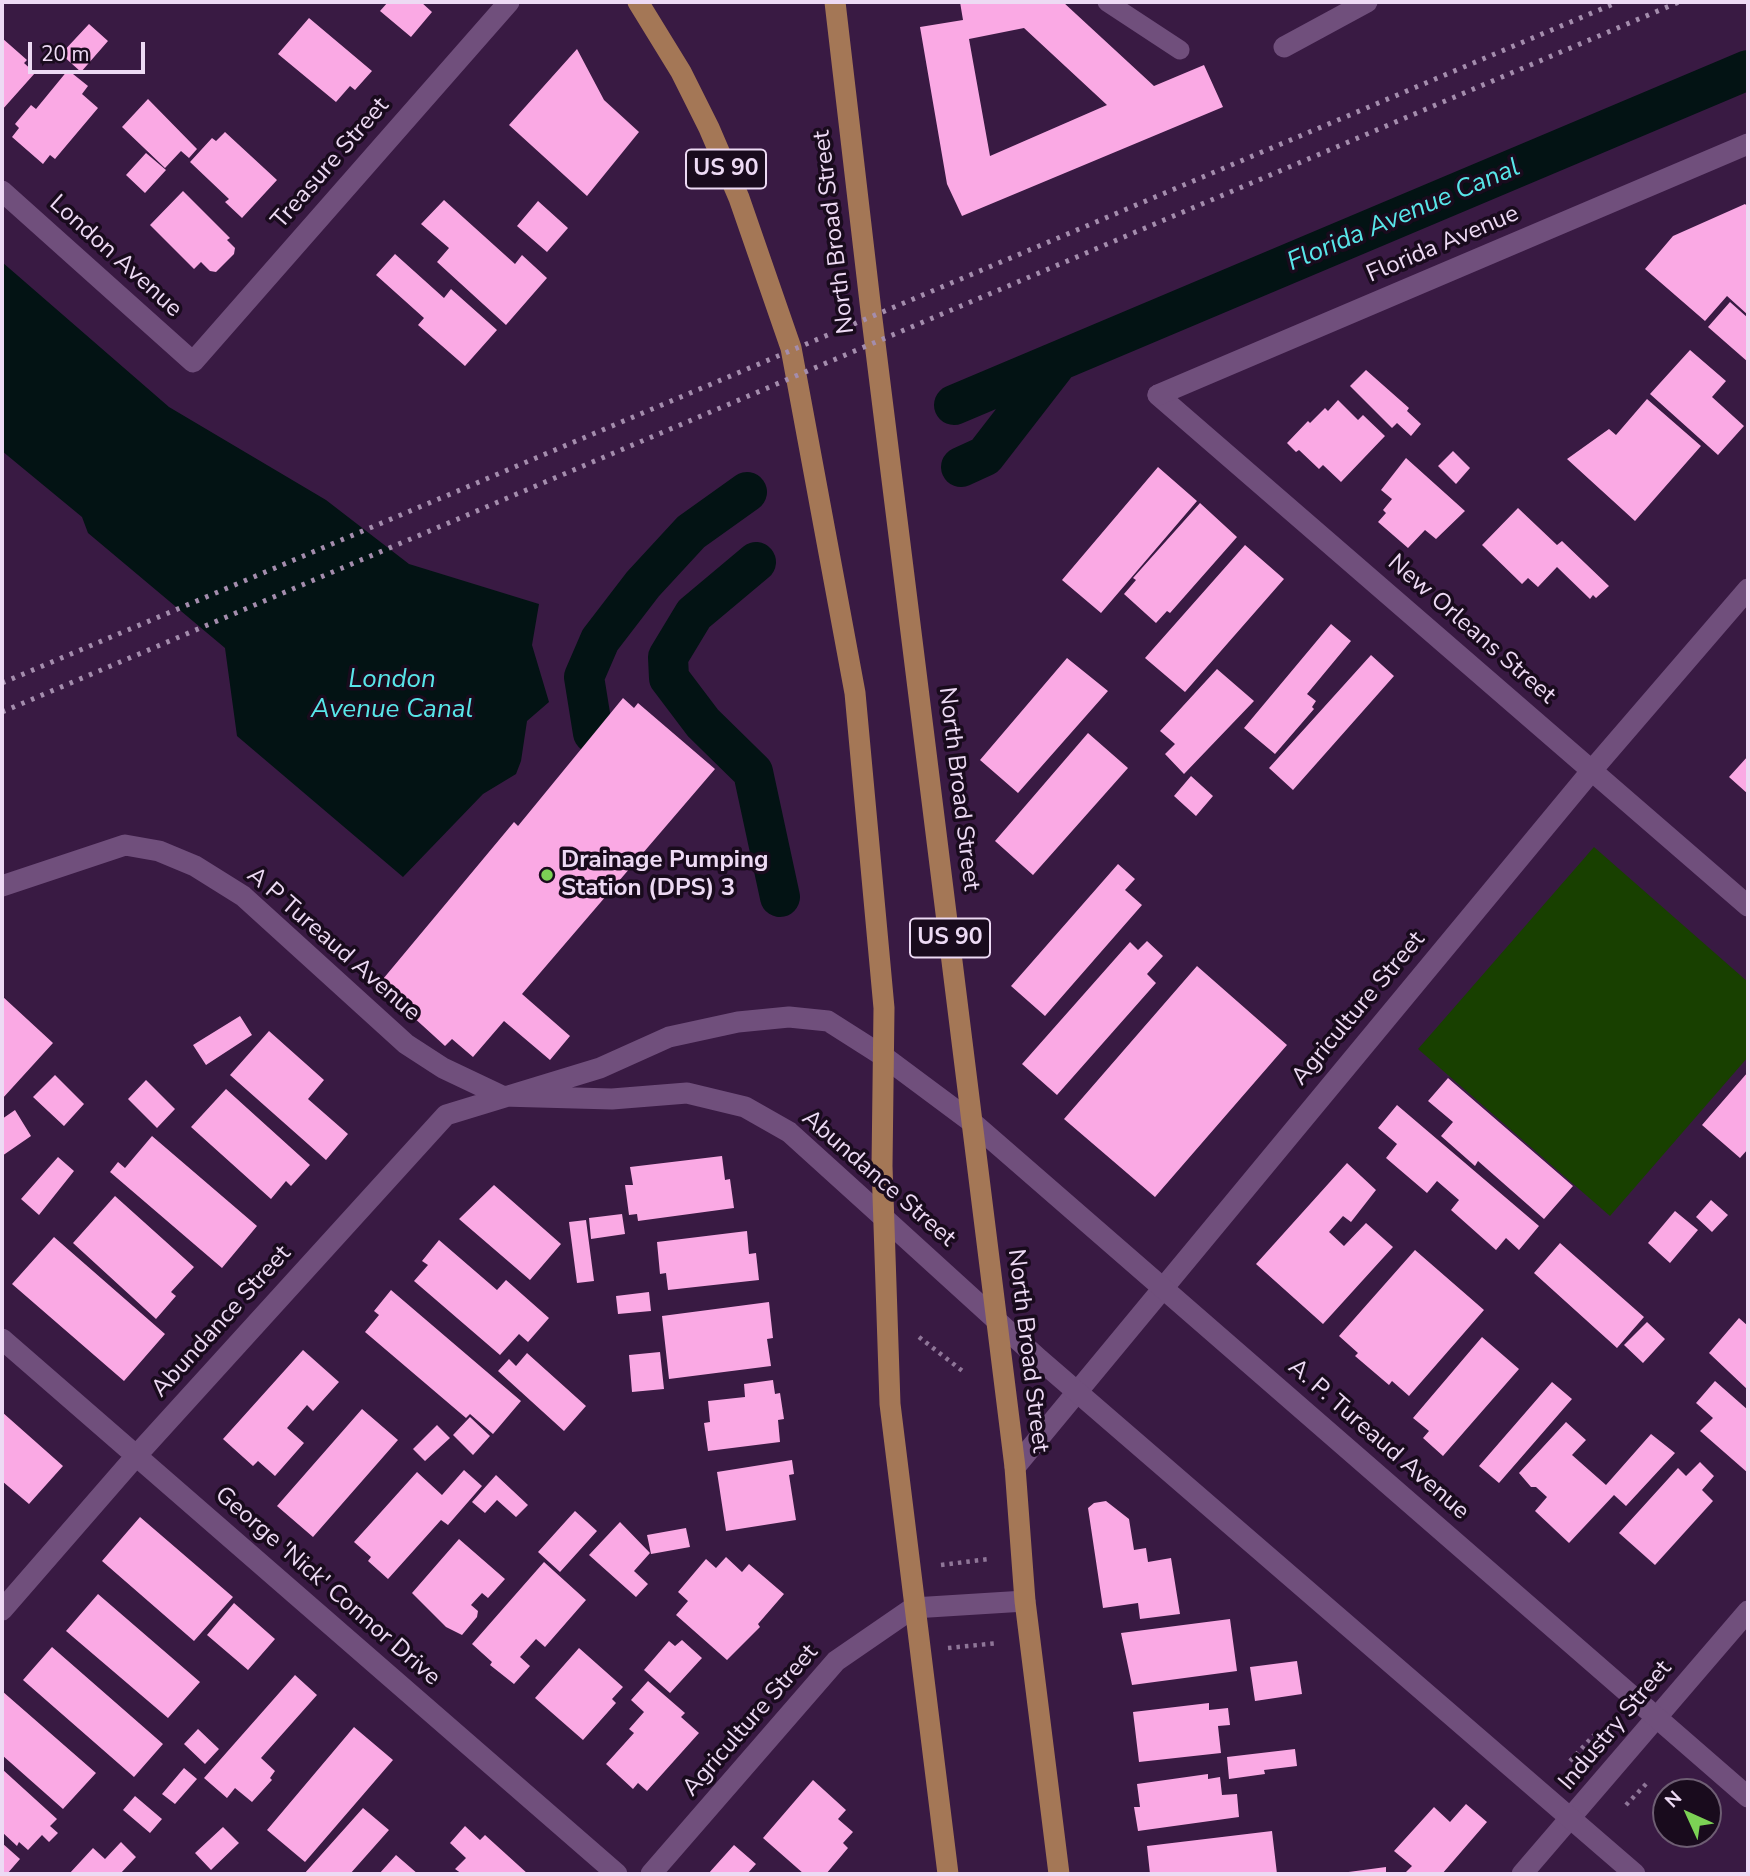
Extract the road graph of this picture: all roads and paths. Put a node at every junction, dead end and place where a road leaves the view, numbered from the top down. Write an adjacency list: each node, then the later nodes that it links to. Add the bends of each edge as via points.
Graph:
1 (509, 2): 10 (street, Treasure Street)
2 (638, 2): 16 (main road, US 90, via 709,128 791,348 855,693 880,947)
3 (835, 2): 18 (main road, North Broad Street / US 90)
4 (1107, 2): 7 (lane)
5 (1367, 2): 6 (street)
6 (1284, 47)
7 (1180, 50)
8 (1748, 144): 11 (street, Florida Avenue)
9 (2, 191): 10 (street, London Avenue)
10 (193, 362)
11 (1158, 395): 13 (street, New Orleans Street)
12 (1748, 589): 13 (street, Agriculture Street)
13 (1592, 769): 15 (street, New Orleans Street); 20 (street, Agriculture Street)
14 (2, 886): 17 (street, A P Tureaud Avenue, via 125,845 159,851 195,866 243,897 406,1044)
15 (1748, 906)
16 (883, 1056): 17 (street, Abundance Street, via 828,1021 789,1017 738,1022 669,1037 600,1068); 18 (street, Abundance Street); 19 (main road, US 90)
17 (502, 1096): 19 (street, Abundance Street, via 612,1099 687,1093 745,1107 789,1132); 26 (street, Abundance Street, via 446,1115)
18 (973, 1124): 20 (street, A. P. Tureaud Avenue); 21 (main road, North Broad Street / US 90)
19 (884, 1218): 21 (street, Abundance Street); 31 (main road, US 90, via 890,1404)
20 (1162, 1288): 25 (street, Agriculture Street); 36 (street, A. P. Tureaud Avenue)
21 (997, 1320): 25 (street); 27 (main road, North Broad Street / US 90)
22 (912, 1332): 24 (path)
23 (2, 1339): 26 (street, George 'Nick' Connor Drive)
24 (965, 1373)
25 (1077, 1390): 27 (street, Agriculture Street); 42 (street)
26 (136, 1456): 32 (street, Abundance Street); 43 (street, George 'Nick' Connor Drive)
27 (1015, 1467): 30 (main road, North Broad Street / US 90)
28 (989, 1559): 29 (path)
29 (930, 1566)
30 (1025, 1601): 31 (street); 46 (main road, North Broad Street / US 90)
31 (913, 1608): 44 (street, Agriculture Street, via 836,1661); 45 (main road, US 90)
32 (2, 1610)
33 (1748, 1611): 36 (street, Industry Street)
34 (998, 1643): 35 (path)
35 (937, 1649)
36 (1658, 1718): 40 (street, A. P. Tureaud Avenue); 42 (street, Industry Street)
37 (1594, 1735): 38 (path)
38 (1570, 1761)
39 (1647, 1783): 41 (path)
40 (1748, 1797)
41 (1619, 1812)
42 (1572, 1818): 47 (street, Industry Street); 48 (street)
43 (617, 1874)
44 (651, 1874)
45 (948, 1874)
46 (1059, 1874)
47 (1522, 1874)
48 (1635, 1874)

